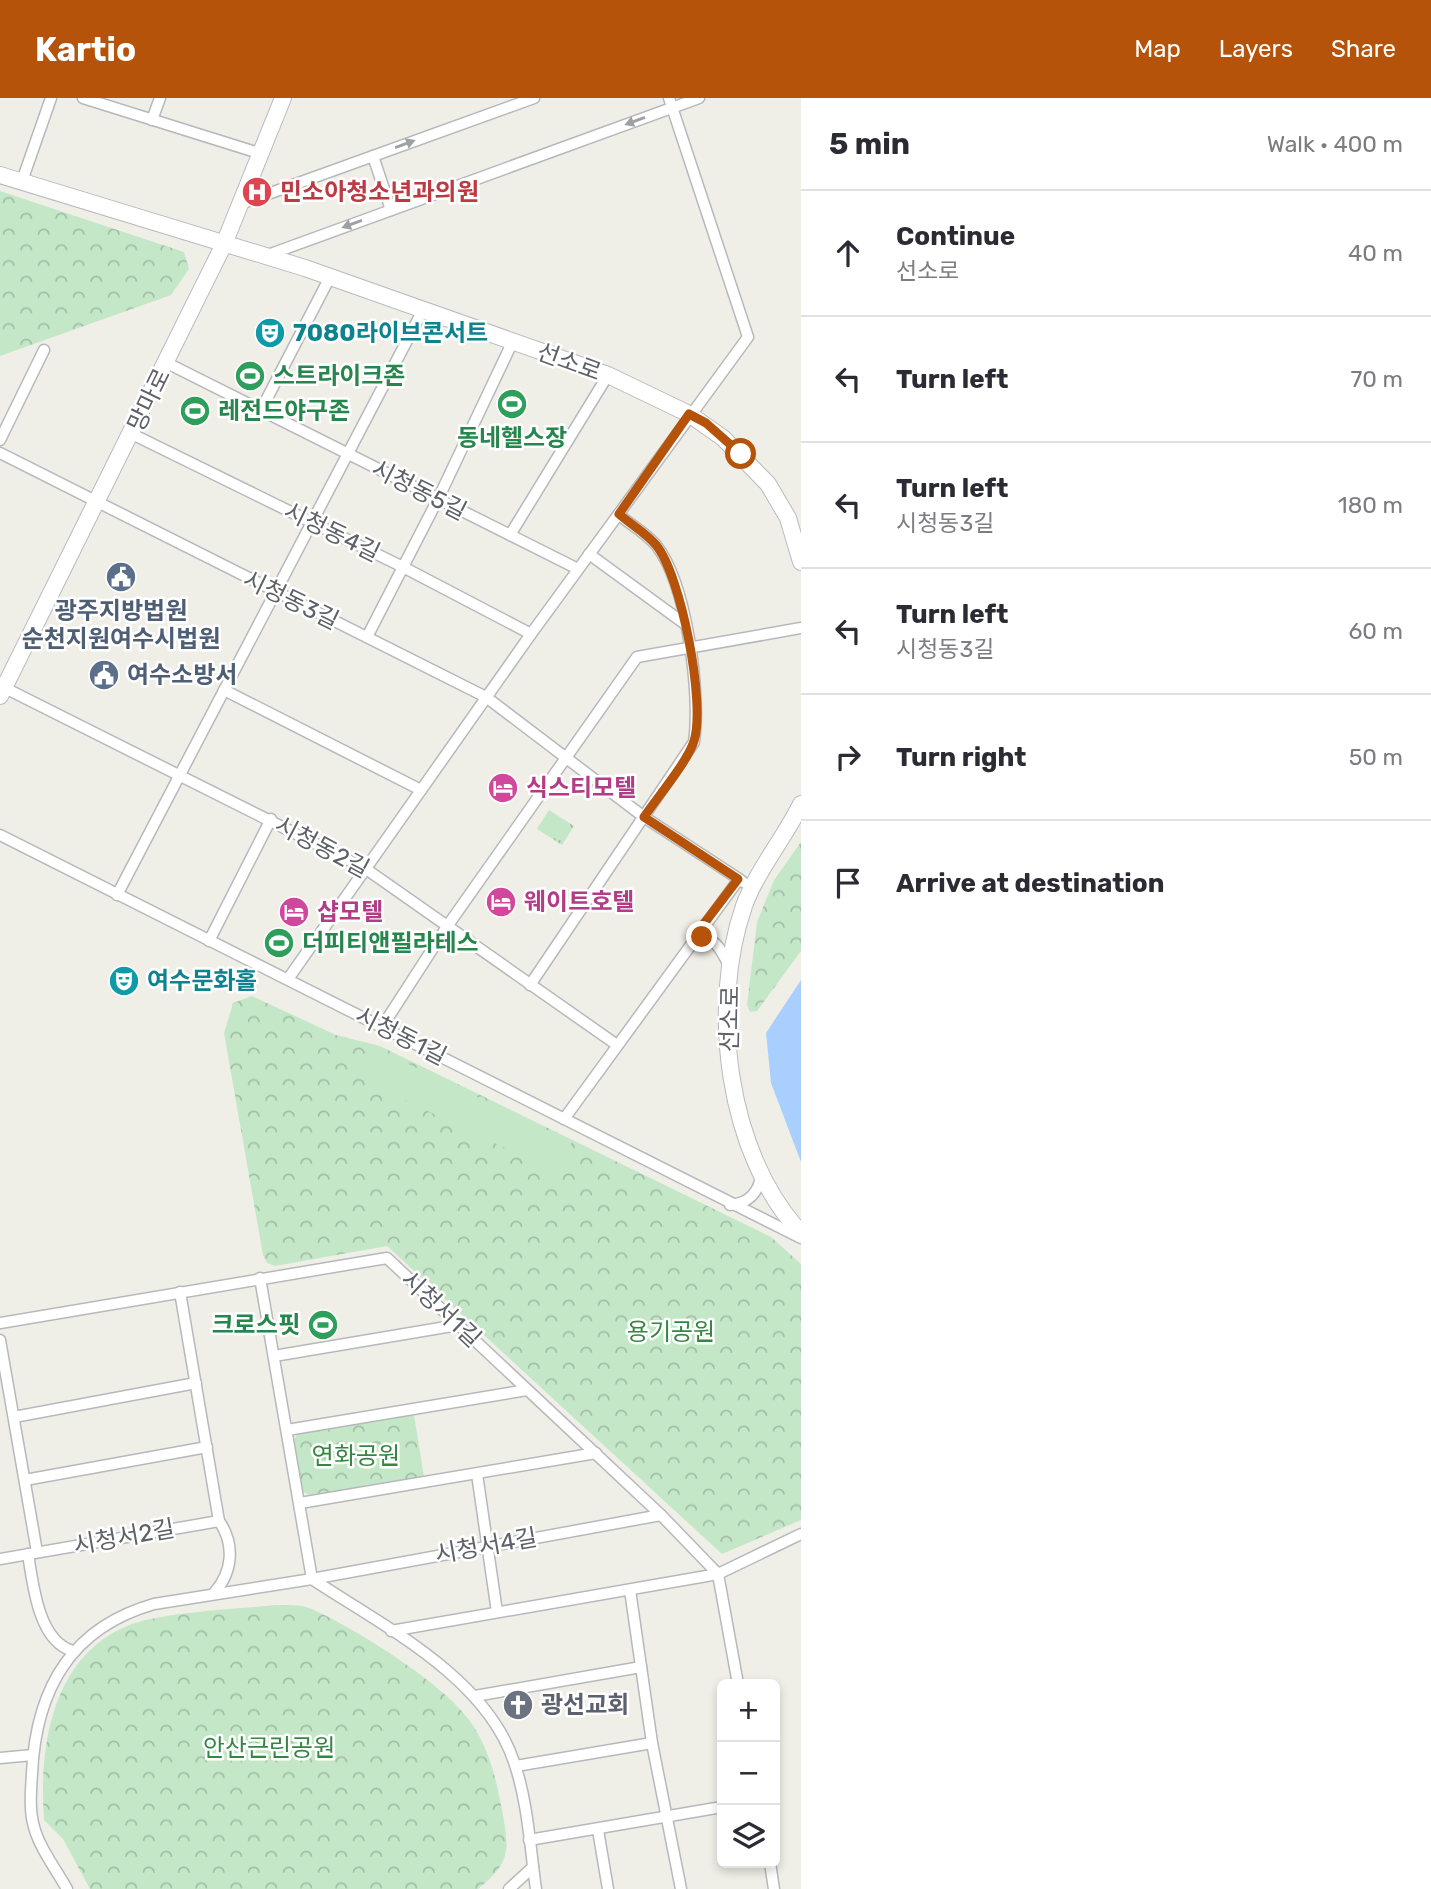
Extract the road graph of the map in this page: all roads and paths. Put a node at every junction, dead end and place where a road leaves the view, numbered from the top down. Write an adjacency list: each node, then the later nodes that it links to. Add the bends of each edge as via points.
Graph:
1 (51, 98): 12 (street)
2 (83, 98): 8 (street)
3 (160, 98): 8 (street)
4 (283, 98): 10 (street, 망마로)
5 (534, 98): 9 (street, one-way to 5)
6 (699, 98): 7 (street)
7 (671, 103): 14 (street, one-way to 14); 24 (street, via 748,337)
8 (152, 120): 10 (street)
9 (373, 156): 13 (street); 14 (street)
10 (261, 157): 13 (street, 망마로)
11 (0, 175): 12 (street, 선소로)
12 (22, 181): 15 (street, 선소로)
13 (243, 203): 15 (street, 망마로)
14 (391, 210): 16 (street, one-way to 16)
15 (224, 244): 16 (street, 선소로); 21 (street, 망마로)
16 (265, 256): 17 (street, 선소로)
17 (330, 277): 18 (street, 선소로); 23 (street)
18 (423, 310): 19 (street, 선소로); 28 (street)
19 (513, 341): 22 (street, 선소로); 29 (street)
20 (44, 350): 26 (street)
21 (167, 363): 23 (street, 시청동5길); 25 (street, 망마로)
22 (608, 375): 24 (street, 선소로); 33 (street)
23 (261, 410): 28 (street, 시청동5길)
24 (689, 414): 31 (street); 35 (street, 선소로, via 723,438 768,484 788,519)
25 (132, 434): 30 (street, 망마로); 32 (street, 시청동4길)
26 (0, 440)
27 (0, 453): 30 (street, 시청동3길)
28 (349, 454): 29 (street, 시청동5길); 32 (street)
29 (438, 499): 33 (street, 시청동5길); 36 (street)
30 (96, 504): 38 (street, 시청동3길); 45 (street, 망마로)
31 (619, 514): 34 (street); 39 (street, via 656,544 669,566)
32 (314, 522): 36 (street, 시청동4길); 38 (street)
33 (510, 535): 37 (street, 시청동5길)
34 (589, 554): 37 (street); 39 (street)
35 (801, 562)
36 (404, 567): 41 (street, 시청동4길); 42 (street)
37 (578, 569): 41 (street)
38 (275, 592): 42 (street, 시청동3길); 44 (street)
39 (685, 624): 43 (street)
40 (801, 628): 43 (street)
41 (531, 634): 46 (street)
42 (367, 637): 46 (street, 시청동3길)
43 (689, 648): 47 (street, via 637,657); 51 (street, via 697,700 694,742)
44 (225, 690): 48 (street); 49 (street)
45 (2, 692): 48 (street, 시청동2길)
46 (486, 697): 47 (street, 시청동3길); 49 (street)
47 (564, 757): 51 (street, 시청동3길); 57 (street)
48 (180, 774): 52 (street, 시청동2길); 56 (street)
49 (421, 790): 54 (street)
50 (801, 804): 55 (street, 선소로)
51 (644, 817): 55 (street, 시청동3길); 62 (street)
52 (271, 819): 54 (street, 시청동2길); 59 (street)
53 (0, 835): 56 (street, 시청동1길)
54 (366, 869): 57 (street, 시청동2길); 61 (street)
55 (745, 883): 58 (street); 60 (street, 선소로)
56 (117, 895): 59 (street, 시청동1길)
57 (446, 928): 62 (street, 시청동2길); 63 (street)
58 (693, 938): 60 (street, via 713,941); 64 (street)
59 (209, 942): 61 (street, 시청동1길)
60 (731, 970): 66 (street, 선소로, via 727,1013 730,1076)
61 (288, 979): 63 (street, 시청동1길)
62 (530, 985): 64 (street, 시청동2길)
63 (382, 1027): 65 (street, 시청동1길)
64 (617, 1045): 65 (street)
65 (564, 1119): 67 (street, 시청동1길)
66 (762, 1173): 67 (street, via 755,1193); 68 (street, 선소로, via 780,1210)
67 (730, 1205): 68 (street, 시청동1길)
68 (801, 1236)
69 (260, 1278): 70 (street, 시청서1길); 72 (street, 시청서1길, via 387,1258); 74 (street)
70 (180, 1292): 71 (street, 시청서1길); 75 (street)
71 (0, 1323)
72 (458, 1325): 74 (street); 76 (street, 시청서1길)
73 (0, 1340): 77 (street)
74 (274, 1356): 78 (street)
75 (196, 1383): 77 (street); 79 (street)
76 (527, 1390): 78 (street); 80 (street, 시청서1길)
77 (14, 1417): 82 (street)
78 (287, 1430): 83 (street)
79 (207, 1447): 82 (street); 85 (street)
80 (596, 1453): 81 (street); 84 (street, 시청서1길)
81 (477, 1474): 83 (street); 87 (street)
82 (25, 1480): 88 (street)
83 (300, 1503): 91 (street)
84 (661, 1515): 87 (street, 시청서4길); 90 (street, 시청서1길)
85 (219, 1521): 88 (street, 시청서2길); 93 (street, via 226,1536 229,1567)
86 (801, 1534): 90 (street)
87 (487, 1546): 91 (street, 시청서4길); 94 (street)
88 (33, 1553): 89 (street, 시청서2길); 96 (street, via 35,1591 49,1630 61,1647)
89 (0, 1559)
90 (718, 1574): 92 (street); 98 (street)
91 (312, 1579): 93 (street, 시청서4길); 95 (street)
92 (629, 1590): 94 (street); 97 (street)
93 (214, 1593): 96 (street, via 131,1610)
94 (497, 1612): 95 (street)
95 (391, 1632): 99 (street)
96 (73, 1651): 101 (street, via 45,1696)
97 (641, 1667): 99 (street); 100 (street)
98 (737, 1679)
99 (475, 1696): 103 (street)
100 (652, 1743): 103 (street); 105 (street)
101 (33, 1755): 102 (street); 110 (street, via 34,1827)
102 (0, 1758)
103 (516, 1766): 107 (street)
104 (717, 1808): 105 (street)
105 (667, 1817): 106 (street); 114 (street)
106 (598, 1830): 107 (street); 113 (street)
107 (529, 1840): 108 (street)
108 (533, 1867): 111 (street); 112 (street)
109 (771, 1868): 115 (street)
110 (67, 1889)
111 (509, 1889)
112 (536, 1889)
113 (608, 1889)
114 (681, 1889)
115 (774, 1889)

